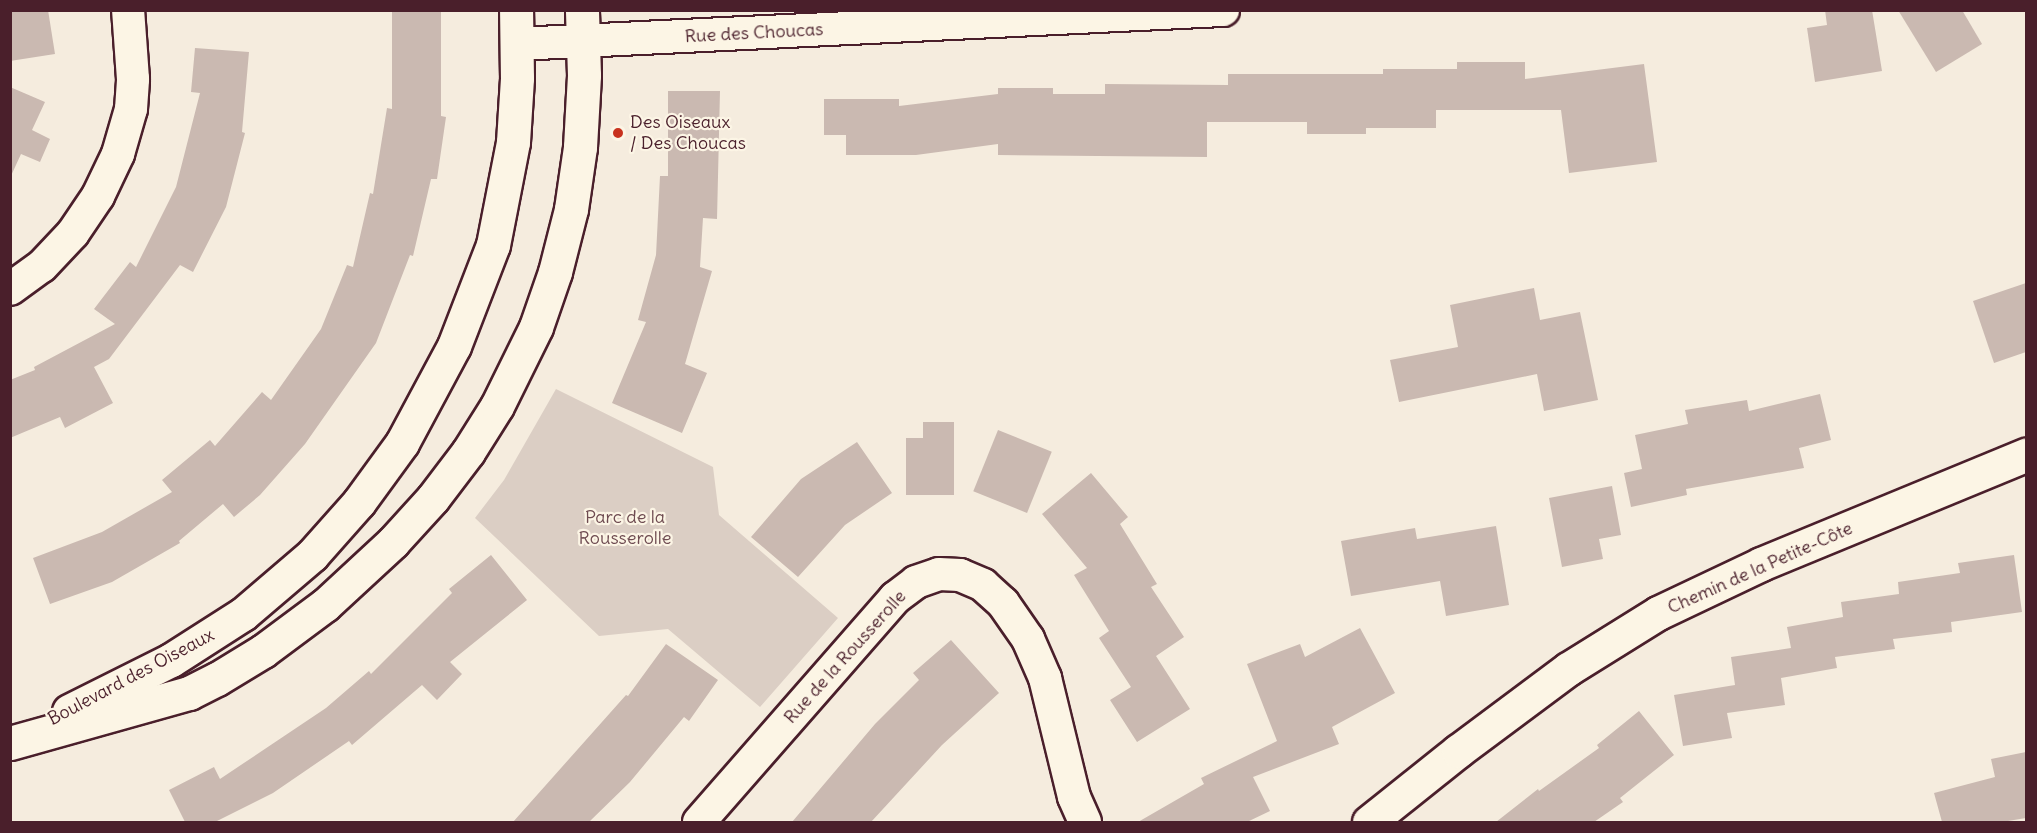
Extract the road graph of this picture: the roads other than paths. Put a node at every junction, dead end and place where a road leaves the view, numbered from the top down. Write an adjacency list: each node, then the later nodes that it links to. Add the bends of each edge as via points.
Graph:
1 (128, 10): 7 (street, via 131,109 118,154 98,196 73,233 42,266)
2 (516, 10): 6 (street, Boulevard des Oiseaux)
3 (1223, 10): 4 (street, Rue des Choucas)
4 (990, 16): 5 (street, Rue des Choucas)
5 (582, 26): 6 (street, Rue des Choucas); 9 (street, Boulevard des Oiseaux, via 582,115 576,180 546,300 497,405 433,498 393,542 325,605 217,679 189,693)
6 (517, 44): 9 (street, Boulevard des Oiseaux, via 513,142 493,245 470,312 449,357 421,412 382,474 312,555 243,614 171,660)
7 (10, 289)
8 (2026, 455): 12 (street, Chemin de la Petite-Côte, via 1761,564 1658,613 1559,675)
9 (10, 741)
10 (699, 822): 11 (street, Rue de la Rousserolle, via 895,598 929,576 950,574 983,585 1003,603 1028,639 1045,678 1074,797)
11 (1085, 822)
12 (1369, 822)

